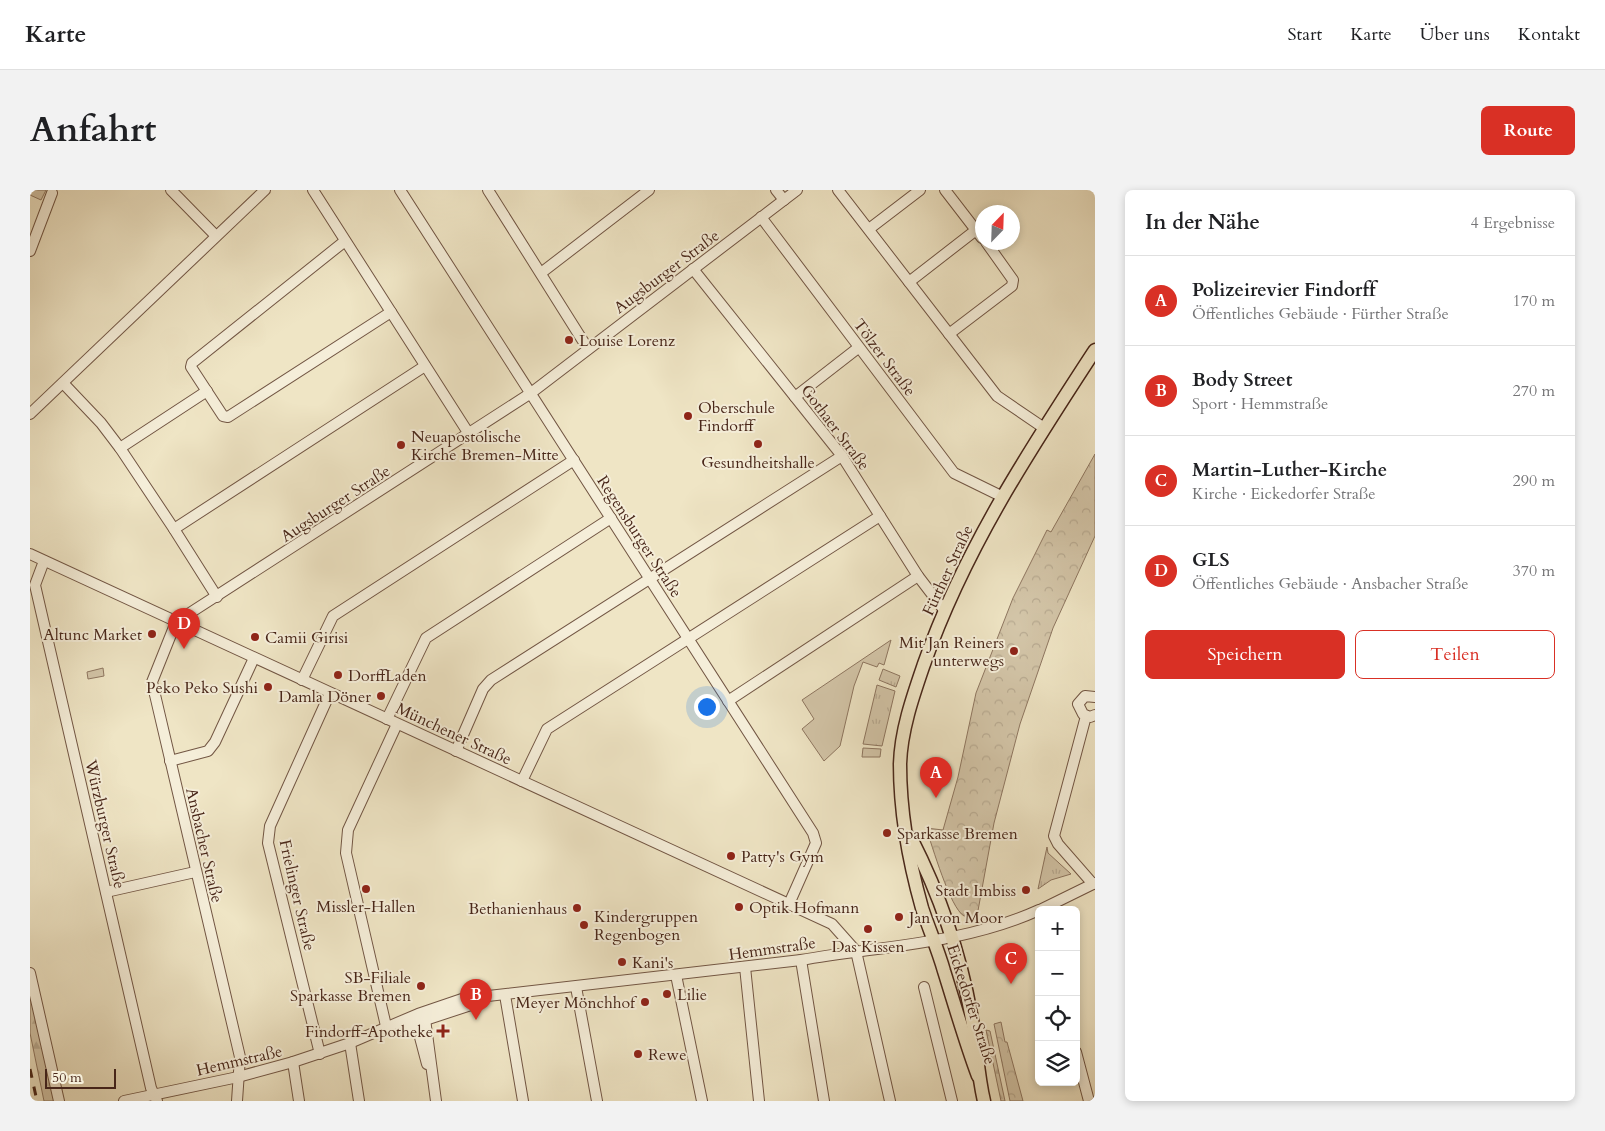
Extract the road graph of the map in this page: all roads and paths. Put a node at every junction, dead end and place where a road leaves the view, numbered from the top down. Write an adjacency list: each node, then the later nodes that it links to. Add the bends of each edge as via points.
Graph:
1 (171, 190): 17 (street)
2 (265, 190): 17 (street)
3 (312, 190): 19 (street)
4 (400, 190): 33 (street, Regensburger Straße)
5 (488, 190): 23 (street)
6 (648, 190): 23 (street)
7 (776, 190): 13 (street)
8 (797, 190): 13 (street, Augsburger Straße)
9 (838, 190): 15 (street)
10 (920, 190): 15 (street)
11 (945, 190): 16 (street)
12 (52, 193): 21 (street)
13 (784, 200): 14 (street, Augsburger Straße)
14 (761, 217): 22 (street, Augsburger Straße); 27 (street, Tölzer Straße)
15 (869, 229): 24 (street)
16 (975, 229)
17 (216, 236): 31 (street)
18 (975, 237): 24 (street)
19 (345, 241): 25 (street); 32 (street, via 192,363)
20 (992, 250): 26 (street, via 1013,280 1012,286)
21 (30, 251)
22 (693, 269): 28 (street, Augsburger Straße); 34 (street, Gothaer Straße)
23 (541, 273): 28 (street)
24 (909, 282): 26 (street)
25 (391, 312): 30 (street); 32 (street, via 228,417 223,416)
26 (949, 334): 36 (street, via 997,396)
27 (858, 348): 34 (street); 41 (street, Tölzer Straße, via 954,473)
28 (588, 349): 33 (street, Augsburger Straße)
29 (1095, 350): 36 (main road, Fürther Straße)
30 (426, 366): 37 (street); 44 (street)
31 (63, 383): 35 (street); 38 (street)
32 (207, 391): 38 (street)
33 (530, 393): 37 (street, Augsburger Straße); 40 (street, Regensburger Straße)
34 (795, 397): 39 (street, Gothaer Straße)
35 (30, 414)
36 (1044, 428): 41 (main road, Fürther Straße)
37 (469, 434): 49 (street, Augsburger Straße)
38 (120, 448): 44 (street)
39 (842, 456): 42 (street, Gothaer Straße); 48 (street)
40 (574, 460): 43 (street, Regensburger Straße); 54 (street, via 333,616)
41 (1001, 496): 50 (main road, Fürther Straße)
42 (880, 516): 47 (street, Gothaer Straße); 52 (street)
43 (611, 518): 48 (street, Regensburger Straße); 59 (street, via 426,638)
44 (174, 528): 49 (street)
45 (30, 554): 46 (street, Münchener Straße)
46 (44, 561): 51 (street, Münchener Straße); 67 (street, Würzburger Straße, via 35,585)
47 (918, 576): 50 (street, Gothaer Straße); 57 (street)
48 (649, 578): 52 (street, Regensburger Straße); 61 (street, via 491,680 482,689)
49 (216, 597): 51 (street, Augsburger Straße)
50 (944, 610): 64 (main road, Fürther Straße, via 919,678 902,740 900,782)
51 (176, 622): 53 (street, Münchener Straße); 62 (street, Ansbacher Straße, via 152,682)
52 (688, 638): 57 (street, Regensburger Straße); 63 (street, via 547,729)
53 (254, 658): 54 (street, Münchener Straße); 62 (street, via 208,751)
54 (302, 680): 55 (street, Münchener Straße)
55 (330, 693): 59 (street, Münchener Straße); 84 (street, Frielinger Straße, via 270,826 268,843)
56 (1095, 697): 58 (street, via 1085,696 1080,701 1079,708)
57 (728, 701): 68 (street, Regensburger Straße, via 816,843)
58 (1090, 715): 66 (street, via 1054,836)
59 (387, 719): 60 (street, Münchener Straße)
60 (397, 724): 61 (street, Münchener Straße); 82 (street, via 348,830 346,853)
61 (456, 751): 63 (street, Münchener Straße)
62 (170, 761): 65 (street, Ansbacher Straße)
63 (522, 781): 68 (street, Münchener Straße)
64 (906, 829): 71 (main road, Fürther Straße, via 920,856); 72 (main road, Fürther Straße, via 922,907)
65 (195, 872): 67 (street); 88 (street, Ansbacher Straße, via 240,1057)
66 (1094, 883): 69 (street, Hemmstraße)
67 (106, 892): 89 (street, Würzburger Straße)
68 (789, 904): 73 (street, Münchener Straße, via 832,924)
69 (1049, 906)
70 (1035, 912): 71 (street, Hemmstraße)
71 (951, 939): 72 (street, Hemmstraße); 87 (main road, Eickedorfer Straße, via 962,968 972,1017)
72 (935, 941): 73 (street, Hemmstraße); 87 (main road, Eickedorfer Straße)
73 (856, 951): 74 (street, Hemmstraße); 102 (street)
74 (801, 960): 75 (street, Hemmstraße); 101 (street)
75 (745, 967): 77 (street, Hemmstraße); 100 (street)
76 (30, 973): 91 (street)
77 (676, 975): 78 (street, Hemmstraße); 99 (street)
78 (576, 987): 80 (street, Hemmstraße); 98 (street)
79 (924, 987): 103 (street)
80 (505, 995): 81 (street, Hemmstraße); 97 (street)
81 (420, 1019): 82 (street, Hemmstraße); 83 (street, Hemmstraße); 96 (street)
82 (386, 1026): 83 (street, Hemmstraße)
83 (354, 1041): 84 (street, Hemmstraße); 95 (street)
84 (320, 1054): 85 (street, Hemmstraße)
85 (293, 1062): 88 (street, Hemmstraße); 94 (street)
86 (1080, 1067): 104 (street)
87 (978, 1076): 90 (main road, Eickedorfer Straße)
88 (238, 1077): 89 (street, Hemmstraße); 93 (street, Ansbacher Straße)
89 (156, 1098): 92 (street, Hemmstraße)
90 (981, 1100)
91 (59, 1101)
92 (124, 1101)
93 (237, 1101)
94 (299, 1101)
95 (359, 1101)
96 (436, 1101)
97 (523, 1101)
98 (596, 1101)
99 (702, 1101)
100 (759, 1101)
101 (824, 1101)
102 (890, 1101)
103 (952, 1101)
104 (1089, 1101)

